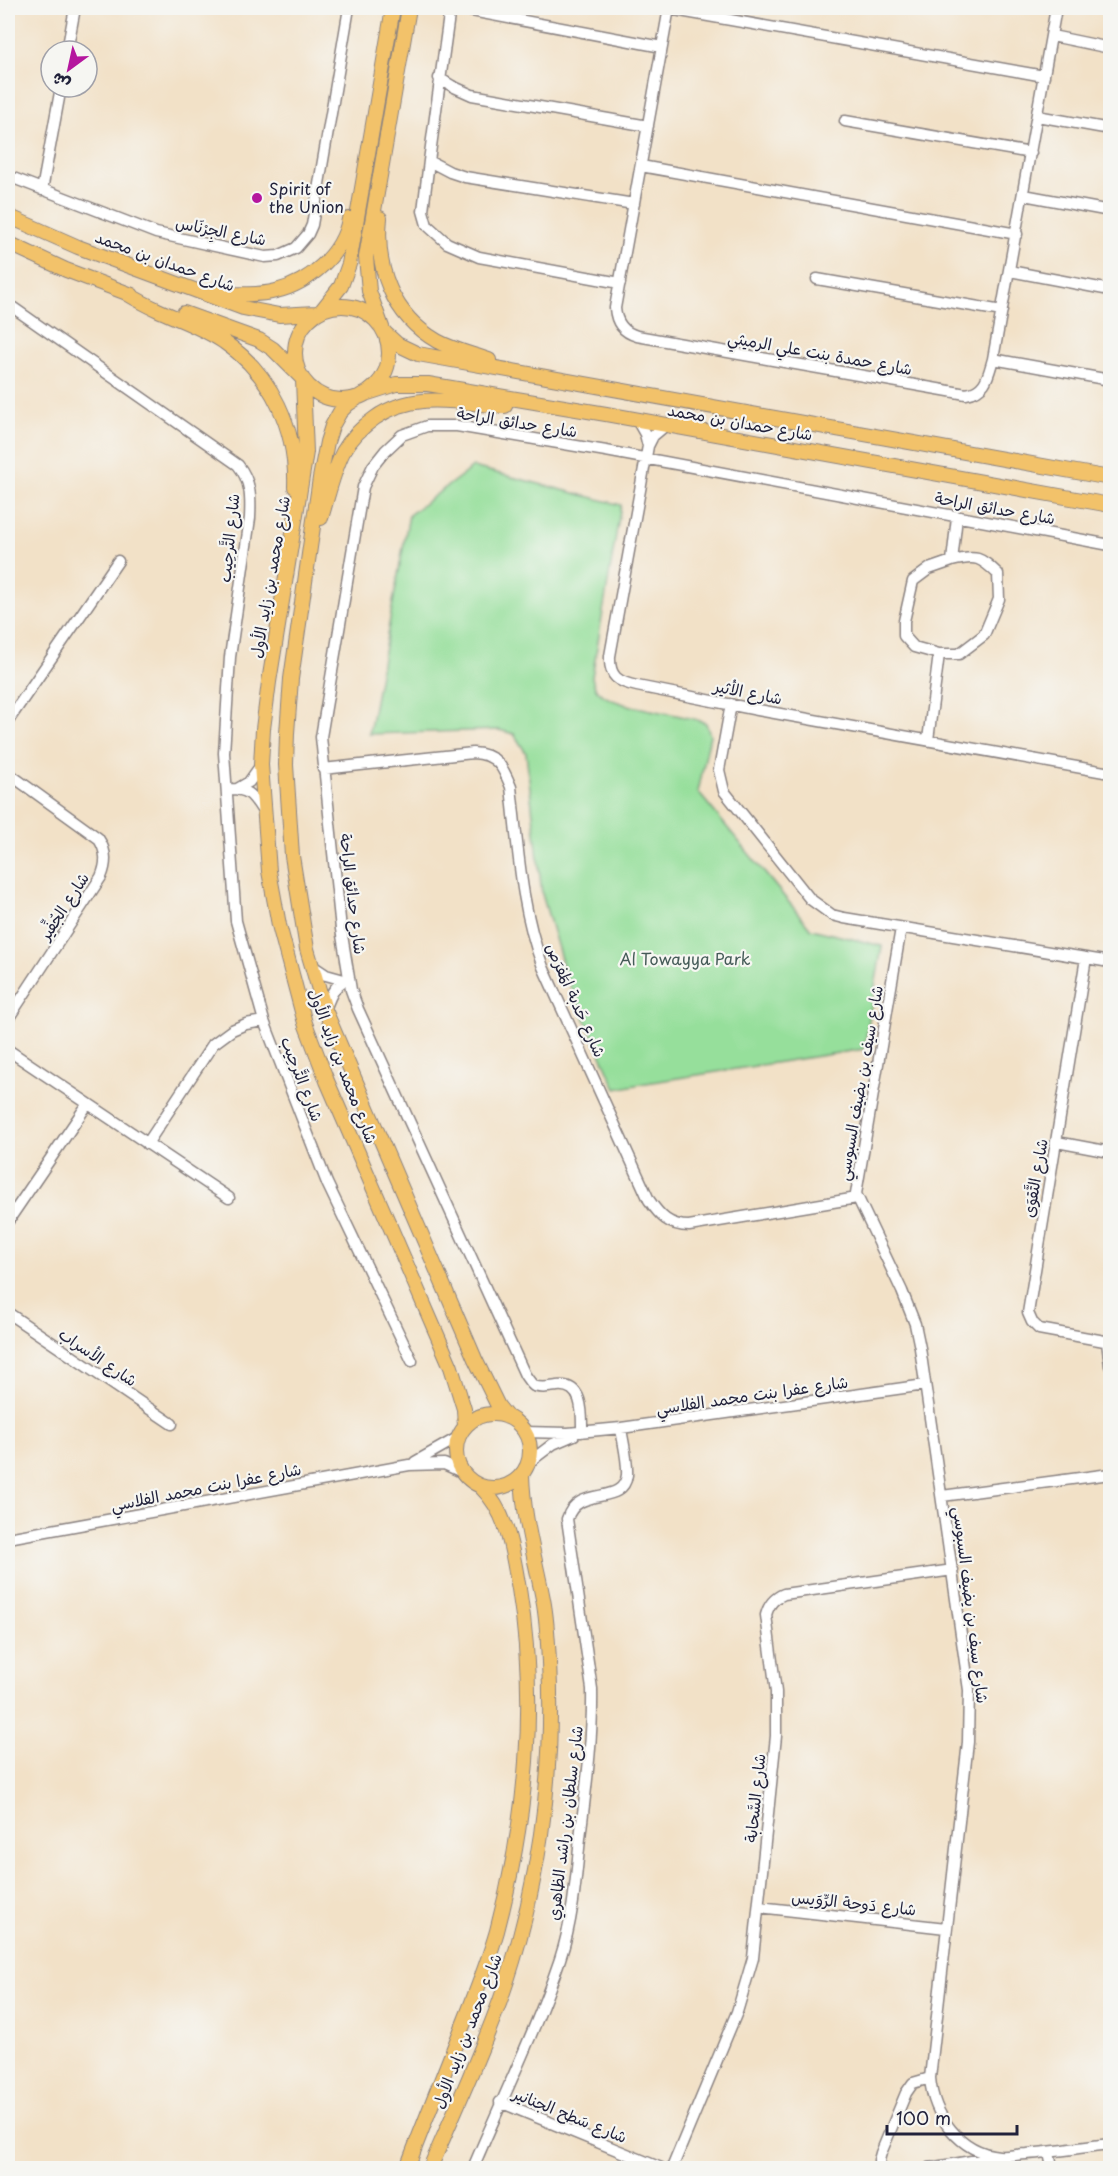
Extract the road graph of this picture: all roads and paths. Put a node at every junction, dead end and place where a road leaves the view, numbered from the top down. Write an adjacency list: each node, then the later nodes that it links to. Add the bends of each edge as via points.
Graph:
1 (75, 8): 10 (street)
2 (348, 8): 26 (street, شارع الجِرْنَاس, via 312,225 296,248 265,257 180,239)
3 (393, 8): 23 (main road)
4 (409, 8): 24 (main road)
5 (450, 8): 14 (street)
6 (456, 8): 11 (street)
7 (669, 8): 11 (street, شارع حمدة بنت علي الرميثي); 13 (street, شارع حمدة بنت علي الرميثي)
8 (1056, 8): 9 (street, شارع حمدة بنت علي الرميثي)
9 (1052, 36): 12 (street); 13 (street, شارع حمدة بنت علي الرميثي)
10 (70, 39)
11 (662, 47): 18 (street, شارع حمدة بنت علي الرميثي)
12 (1110, 48)
13 (1044, 76): 16 (street, شارع حمدة بنت علي الرميثي)
14 (439, 78): 18 (street, via 472,95); 21 (street)
15 (59, 99): 26 (street)
16 (1037, 116): 19 (street); 20 (street, شارع حمدة بنت علي الرميثي)
17 (845, 121): 20 (street)
18 (648, 126): 22 (street, شارع حمدة بنت علي الرميثي)
19 (1110, 129)
20 (1031, 153): 27 (street, شارع حمدة بنت علي الرميثي)
21 (429, 161): 28 (street, via 465,177); 35 (street, via 423,216 440,238 479,257)
22 (640, 166): 28 (street, شارع حمدة بنت علي الرميثي); 31 (street)
23 (364, 169): 37 (main road, via 356,185 343,239 316,271 276,291); 40 (main road, via 345,276)
24 (380, 172): 42 (main road, via 366,258 369,291); 45 (main road, via 380,259 388,287 401,310 420,329 448,346)
25 (8, 176): 26 (street, شارع الجِرْنَاس)
26 (42, 190)
27 (1024, 195): 29 (street); 31 (street, شارع حمدة بنت علي الرميثي)
28 (634, 204): 35 (street, شارع حمدة بنت علي الرميثي)
29 (1110, 211)
30 (8, 216): 37 (main road, شارع حمدان بن محمد, via 78,247)
31 (1017, 234): 33 (street, شارع حمدة بنت علي الرميثي)
32 (10, 249): 38 (main road)
33 (1010, 271): 36 (street); 41 (street, شارع حمدة بنت علي الرميثي)
34 (817, 279): 41 (street)
35 (620, 283): 43 (street, شارع حمدة بنت علي الرميثي, via 615,308 617,321 625,331 637,336 966,394 986,383)
36 (1110, 290)
37 (200, 292): 40 (main road, شارع حمدان بن محمد, via 266,313)
38 (126, 293): 44 (main road, via 259,340); 59 (main road, via 223,340 271,389 289,427 296,475)
39 (8, 304): 69 (street, شارع التَّرحِيب, via 238,465 247,480 250,518 230,657 224,753)
40 (320, 311): 42 (main road, via 343,306 355,308 366,313); 44 (main road, via 301,329 295,344)
41 (1002, 311): 43 (street, شارع حمدة بنت علي الرميثي)
42 (384, 332): 45 (main road, شارع حمدان بن محمد, via 404,349 418,354); 47 (main road, via 389,350 387,367)
43 (993, 359): 46 (street)
44 (302, 378): 47 (main road, via 326,397 341,400); 59 (main road, شارع محمد بن زايد الأول, via 306,452)
45 (554, 379): 53 (main road, شارع حمدان بن محمد)
46 (1110, 380)
47 (364, 394): 48 (main road, شارع حمدان بن محمد, via 396,384 417,383); 60 (main road, شارع محمد بن زايد الأول, via 340,412 327,442)
48 (544, 405): 49 (main road, شارع حمدان بن محمد); 60 (main road, via 505,406 438,399 400,405 382,413 359,431 344,452 316,530)
49 (637, 420): 50 (main road, شارع حمدان بن محمد); 51 (street)
50 (665, 426): 51 (street, شارع الأثير); 54 (main road, شارع حمدان بن محمد)
51 (648, 446): 52 (street, شارع الأثير)
52 (645, 459): 55 (street, شارع حدائق الراحة); 62 (street, شارع الأثير, via 609,667 623,683); 66 (street, شارع حدائق الراحة, via 458,426 419,428 393,442 373,466 363,487 323,714)
53 (1110, 478)
54 (1110, 505)
55 (957, 517): 56 (street, شارع حدائق الراحة); 58 (street)
56 (1110, 545)
57 (118, 561): 63 (street)
58 (952, 561): 61 (street, via 929,569 913,581 904,621 904,636 914,646); 61 (street, via 971,556 982,559 998,574 999,599 984,635 959,654)
59 (288, 562): 65 (main road, شارع محمد بن زايد الأول, via 269,682)
60 (307, 569): 74 (main road, شارع محمد بن زايد الأول, via 291,679 286,765 297,898)
61 (939, 654): 64 (street)
62 (731, 704): 64 (street, شارع الأثير); 71 (street, via 719,770 724,790 817,905 832,915)
63 (8, 721)
64 (928, 740): 68 (street, شارع الأثير)
65 (261, 765): 69 (street, via 249,782); 70 (main road, شارع محمد بن زايد الأول)
66 (323, 769): 75 (street, شارع حدائق الراحة); 85 (street, شارع حَدبة المَفرَص, via 473,753 484,753 504,768 511,787 532,938 649,1200 664,1220 689,1226)
67 (8, 773): 77 (street, شارع الجُفِّير, via 98,838 105,866)
68 (1110, 773)
69 (232, 789): 70 (street, via 247,791); 78 (street, شارع التَّرحِيب, via 236,921)
70 (265, 814): 95 (main road, شارع محمد بن زايد الأول, via 269,871 279,925 305,1023 451,1367 464,1409)
71 (901, 928): 72 (street); 85 (street, شارع سيف بن يضيف السبوسي)
72 (1086, 957): 73 (street); 81 (street, شارع التَّقوَى)
73 (1110, 962)
74 (311, 965): 75 (street, via 326,975); 76 (main road, شارع محمد بن زايد الأول)
75 (346, 980): 76 (street, via 336,986); 97 (street, شارع حدائق الراحة, via 525,1375 532,1385 564,1385 574,1391 580,1399)
76 (325, 1010): 92 (main road, شارع محمد بن زايد الأول, via 475,1359)
77 (8, 1019)
78 (264, 1021): 82 (street, via 232,1030 213,1044); 89 (street, شارع التَّرحِيب, via 327,1183)
79 (8, 1050): 80 (street)
80 (87, 1105): 82 (street); 86 (street)
81 (1057, 1142): 83 (street); 88 (street, شارع التَّقوَى, via 1028,1313 1039,1329)
82 (147, 1144): 84 (street)
83 (1110, 1152)
84 (229, 1198)
85 (856, 1198): 91 (street, شارع سيف بن يضيف السبوسي, via 915,1324)
86 (8, 1221)
87 (8, 1313): 93 (street, شارع الأسراب)
88 (1109, 1342): 90 (street)
89 (412, 1361)
90 (1110, 1366)
91 (925, 1385): 94 (street, شارع عفرا بنت محمد الفلاسي); 103 (street, شارع سيف بن يضيف السبوسي)
92 (507, 1417): 95 (main road, via 484,1415); 96 (main road)
93 (172, 1424)
94 (621, 1428): 97 (street, شارع عفرا بنت محمد الفلاسي); 109 (street, شارع سلطان بن راشد الظاهري, via 627,1468 623,1484 614,1492 582,1500 572,1507 567,1519 592,1689 591,1754 566,1937 533,2029)
95 (462, 1432): 98 (street, شارع عفرا بنت محمد الفلاسي); 100 (main road, via 457,1456)
96 (524, 1432): 97 (street, شارع عفرا بنت محمد الفلاسي); 99 (main road, via 529,1442)
97 (582, 1432): 99 (street, شارع عفرا بنت محمد الفلاسي, via 554,1444)
98 (410, 1465): 100 (street, شارع عفرا بنت محمد الفلاسي, via 444,1464); 104 (street, شارع عفرا بنت محمد الفلاسي)
99 (525, 1468): 102 (main road, via 513,1482 503,1486); 114 (main road, شارع محمد بن زايد الأول, via 525,1517 543,1602 549,1661 551,1716 545,1809 530,1890 501,1999)
100 (464, 1473): 102 (main road)
101 (1110, 1474): 103 (street)
102 (480, 1486): 113 (main road, شارع محمد بن زايد الأول, via 492,1497 510,1536 522,1605 527,1663 526,1759 513,1858 496,1933)
103 (942, 1496): 105 (street, شارع سيف بن يضيف السبوسي)
104 (8, 1538)
105 (953, 1570): 106 (street, شارع السَّحابة, via 784,1594 769,1606 766,1615 776,1692 776,1736); 107 (street, شارع سيف بن يضيف السبوسي, via 970,1715)
106 (759, 1907): 107 (street, شارع دَوحة الرِّوَيس); 117 (street, شارع السَّحابة, via 745,1992)
107 (946, 1928): 108 (street, شارع سيف بن يضيف السبوسي)
108 (930, 2078): 112 (street, شارع سيف بن يضيف السبوسي, via 935,2106 951,2130 974,2147); 118 (street, via 917,2080 906,2093 881,2153)
109 (500, 2102): 115 (street, شارع سلطان بن راشد الظاهري); 116 (street, شارع سَطح الجنانير)
110 (1110, 2144): 111 (street, شارع سيف بن يضيف السبوسي)
111 (1050, 2152): 112 (street, شارع سيف بن يضيف السبوسي); 120 (street)
112 (999, 2156): 119 (street)
113 (407, 2169)
114 (430, 2169)
115 (473, 2169)
116 (662, 2169)
117 (672, 2169)
118 (880, 2169)
119 (929, 2169)
120 (1052, 2169)

